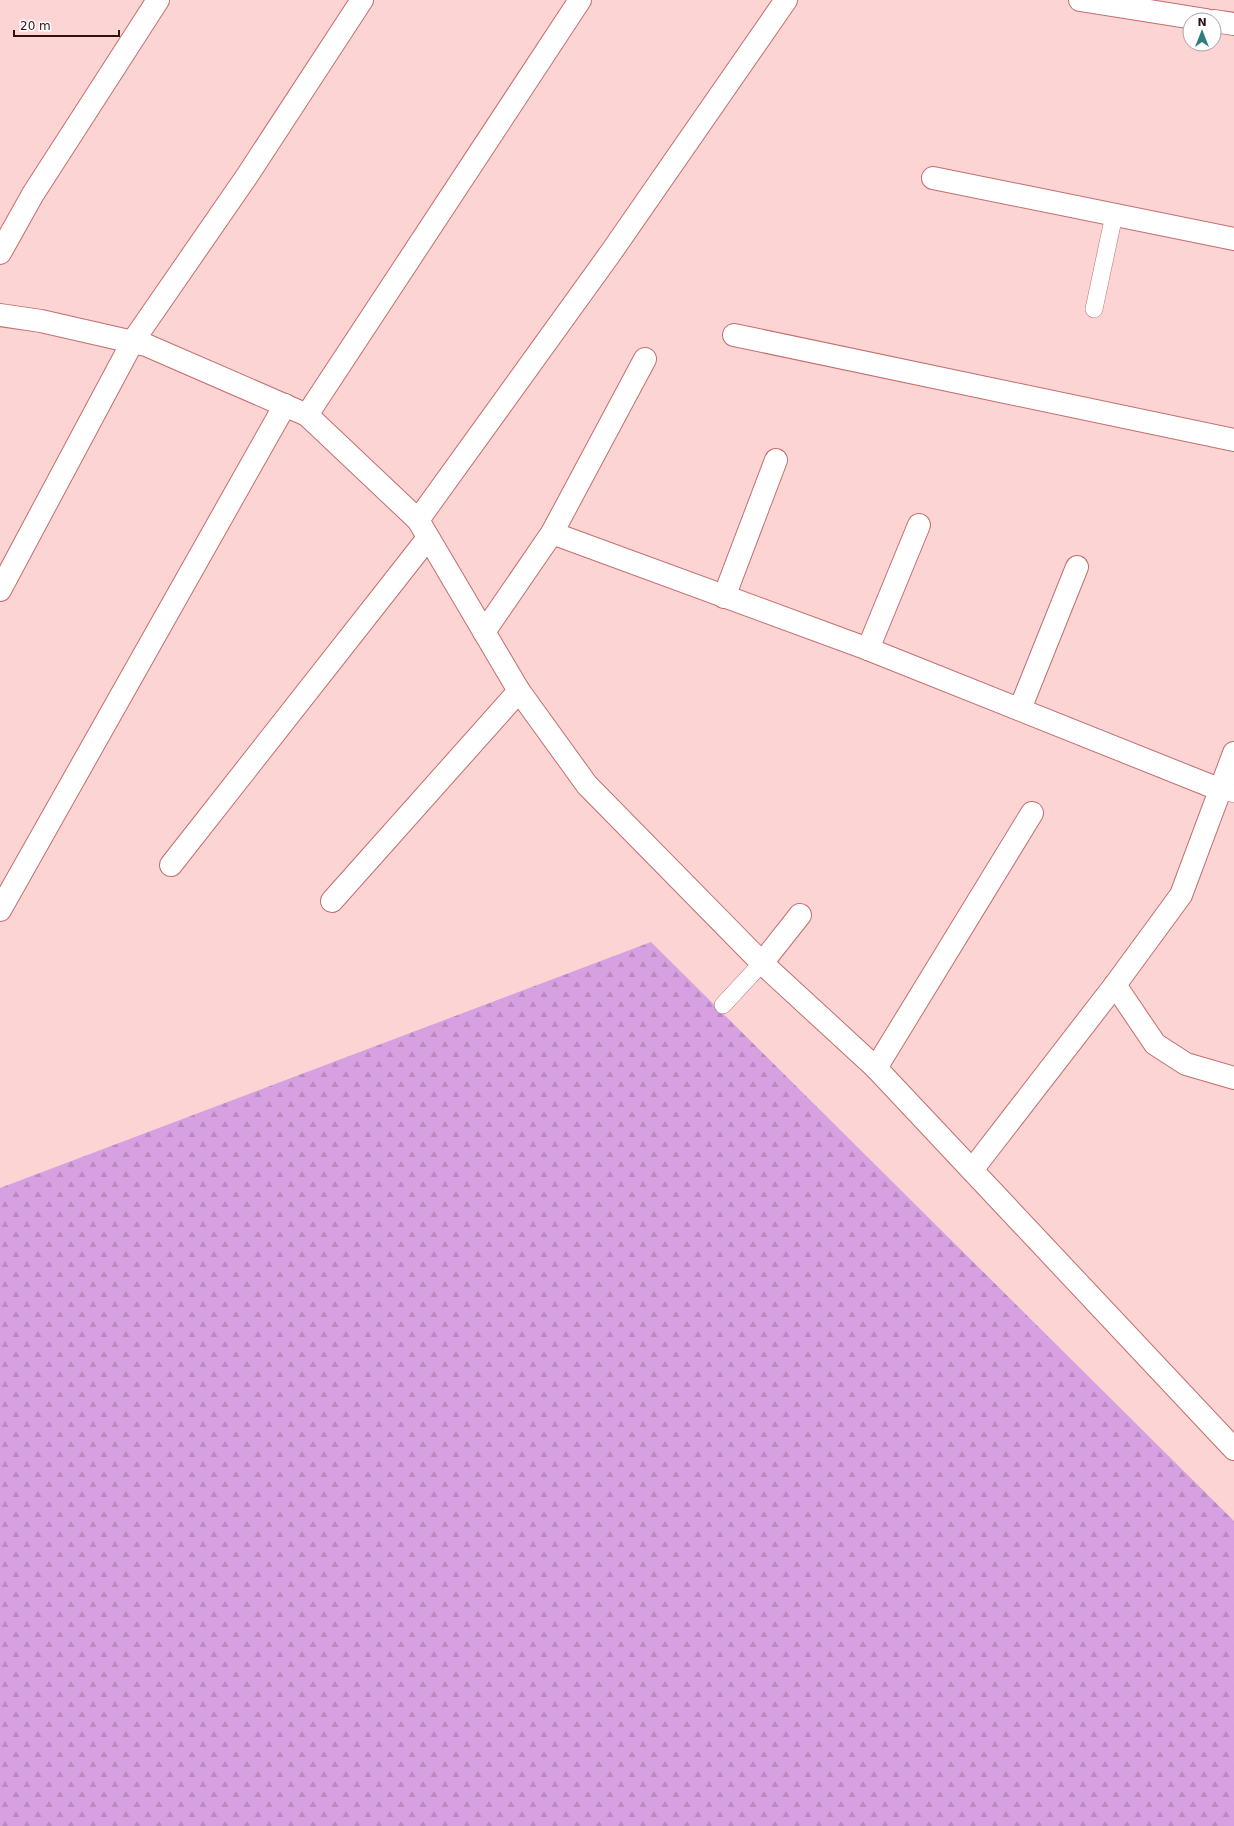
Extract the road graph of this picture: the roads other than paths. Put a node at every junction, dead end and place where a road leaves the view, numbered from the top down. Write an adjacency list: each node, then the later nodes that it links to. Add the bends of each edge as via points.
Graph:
1 (158, 0): 12 (street, via 33,194)
2 (362, 0): 16 (street, via 247,176)
3 (580, 0): 19 (street)
4 (786, 0): 23 (street)
5 (1080, 0): 6 (street)
6 (1182, 16)
7 (1222, 22): 8 (street)
8 (1234, 24)
9 (933, 178): 10 (street)
10 (1114, 215): 11 (street); 13 (lane)
11 (1234, 239)
12 (0, 253)
13 (1094, 309)
14 (0, 315): 16 (street)
15 (734, 335): 20 (street)
16 (133, 341): 18 (street); 26 (street)
17 (645, 359): 24 (street)
18 (286, 405): 19 (street); 37 (street)
19 (307, 415): 23 (street)
20 (1234, 440)
21 (776, 460): 27 (street)
22 (919, 526): 29 (street)
23 (423, 529): 28 (street); 35 (street)
24 (552, 533): 27 (street); 28 (street)
25 (1076, 567): 31 (street)
26 (0, 590)
27 (724, 597): 29 (street)
28 (484, 632): 30 (street)
29 (868, 649): 31 (street)
30 (519, 691): 36 (street); 39 (street, via 587,785)
31 (1020, 709): 33 (street)
32 (1234, 753): 33 (street)
33 (1227, 792): 40 (street, via 1181,895)
34 (1032, 813): 42 (street)
35 (171, 865)
36 (332, 902)
37 (0, 910)
38 (800, 915): 39 (street)
39 (762, 963): 41 (lane); 42 (street)
40 (1115, 985): 43 (street, via 1156,1044 1186,1064); 44 (street)
41 (723, 1005)
42 (876, 1068): 44 (street)
43 (1234, 1078)
44 (972, 1170): 45 (street)
45 (1234, 1449)

